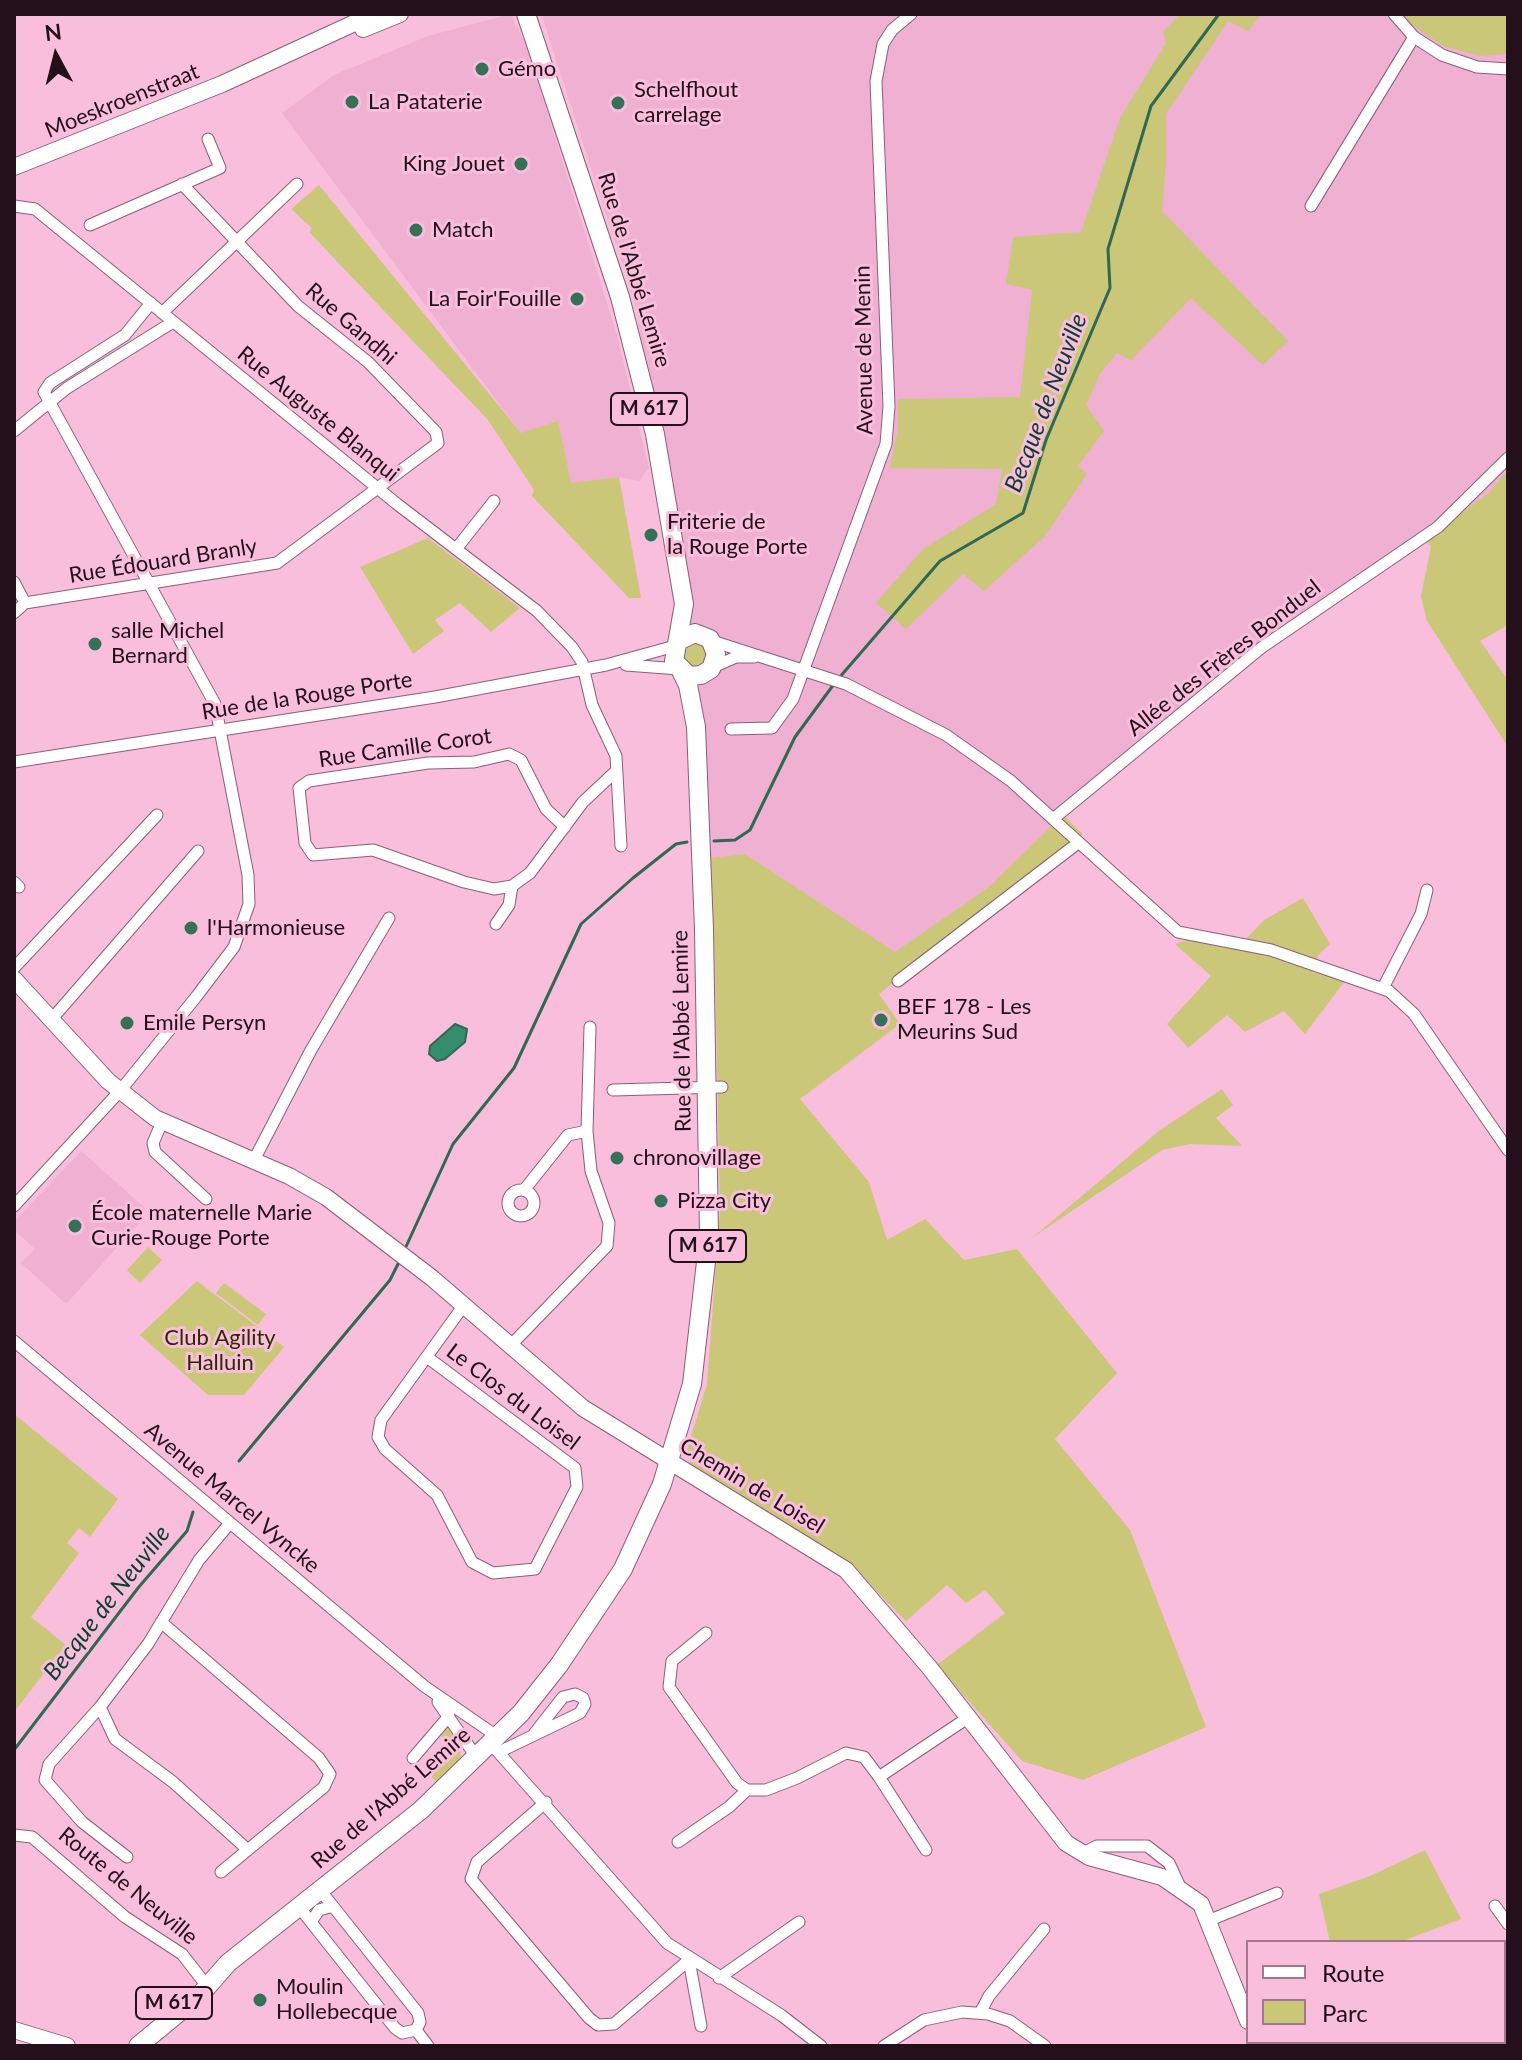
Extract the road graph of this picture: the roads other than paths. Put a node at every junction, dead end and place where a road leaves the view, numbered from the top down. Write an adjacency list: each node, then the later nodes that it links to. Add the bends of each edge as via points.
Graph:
1 (374, 14): 7 (street, Moeskroenstraat)
2 (400, 14): 7 (street, Moeskroenstraat)
3 (526, 14): 32 (main road, Rue de l'Abbé Lemire / M 617, via 620,297 655,434 683,598)
4 (539, 14): 31 (main road, Rue de l'Abbé Lemire / M 617, via 628,291 665,433 694,612)
5 (911, 14): 38 (street, Avenue de Menin, via 883,44 876,81 888,435)
6 (1394, 14): 8 (street)
7 (358, 22): 11 (street, Moeskroenstraat, via 200,93)
8 (1414, 37): 9 (street, via 1459,63); 15 (street)
9 (1508, 69)
10 (208, 139): 12 (street, via 220,168)
11 (14, 167)
12 (182, 184): 16 (street); 17 (street, Rue Gandhi)
13 (297, 184): 17 (street)
14 (15, 205): 18 (street, Rue Auguste Blanqui, via 35,209)
15 (1311, 206)
16 (90, 225)
17 (237, 241): 19 (street); 24 (street, Rue Gandhi, via 298,306 368,362 438,435 435,446)
18 (151, 303): 19 (street, Rue Auguste Blanqui); 21 (street, via 125,335 46,385)
19 (162, 313): 20 (street, Rue Auguste Blanqui)
20 (173, 322): 21 (street); 24 (street, Rue Auguste Blanqui)
21 (48, 401): 22 (street); 28 (street)
22 (14, 431)
23 (1508, 458): 45 (street, Allée des Frères Bonduel, via 1429,534 1261,648)
24 (380, 489): 26 (street, Rue Auguste Blanqui); 28 (street, Rue Édouard Branly, via 277,563)
25 (494, 501): 26 (street)
26 (456, 549): 35 (street, Rue Auguste Blanqui, via 542,615 577,652)
27 (14, 582): 29 (street)
28 (149, 583): 29 (street, Rue Édouard Branly); 40 (street, via 211,697)
29 (25, 603): 30 (street)
30 (14, 613)
31 (708, 638): 32 (main road, via 689,634); 33 (street); 37 (main road, Rue de l'Abbé Lemire, via 716,654)
32 (676, 643): 34 (street, Rue de la Rouge Porte); 36 (main road, Rue de l'Abbé Lemire, via 673,658)
33 (768, 658): 37 (street, via 736,657); 38 (street)
34 (606, 665): 35 (street, Rue de la Rouge Porte); 36 (street, Rue de la Rouge Porte)
35 (584, 669): 40 (street, Rue de la Rouge Porte); 43 (street, Rue Auguste Blanqui, via 590,700 614,750)
36 (680, 670): 37 (main road, via 695,676); 39 (main road, Rue de l'Abbé Lemire / M 617)
37 (710, 670): 39 (main road, Rue de l'Abbé Lemire / M 617)
38 (804, 670): 41 (street, Avenue de Menin, via 772,728); 45 (street, via 896,707 966,748)
39 (696, 727): 60 (main road, Rue de l'Abbé Lemire / M 617, via 700,858 695,930)
40 (222, 729): 42 (street, Rue de la Rouge Porte); 62 (street, via 249,882 244,926 230,954)
41 (731, 729)
42 (14, 762)
43 (615, 772): 46 (street); 48 (street, Rue Auguste Blanqui)
44 (157, 815): 54 (street)
45 (1053, 819): 47 (street)
46 (565, 827): 50 (street, via 530,873); 50 (street, Rue Camille Corot, via 546,809 521,760 509,754 309,781 299,788 305,843 313,855 373,850 464,882 494,889)
47 (1078, 843): 56 (street); 57 (street, via 1178,932 1271,950)
48 (621, 846)
49 (198, 851): 58 (street)
50 (512, 886): 53 (street, via 509,905)
51 (1427, 890): 57 (street, via 1421,914)
52 (389, 918): 66 (street)
53 (496, 924)
54 (14, 968)
55 (14, 979): 58 (street, Chemin de Loisel)
56 (898, 981)
57 (1383, 988): 65 (street, via 1414,1014)
58 (51, 1020): 62 (street, Chemin de Loisel)
59 (590, 1027): 64 (street)
60 (709, 1087): 61 (street); 76 (main road, Rue de l'Abbé Lemire / M 617, via 697,1288 684,1383)
61 (613, 1090)
62 (120, 1091): 63 (street, Chemin de Loisel); 69 (street)
63 (162, 1122): 66 (street, Chemin de Loisel); 70 (street, via 155,1152)
64 (587, 1131): 68 (street, via 568,1135); 74 (street, via 591,1171 609,1223 607,1246)
65 (1508, 1150)
66 (254, 1160): 72 (street, Chemin de Loisel, via 326,1197)
67 (14, 1183): 69 (street)
68 (524, 1190)
69 (25, 1194): 71 (street)
70 (206, 1199)
71 (14, 1206)
72 (464, 1305): 74 (street, Chemin de Loisel); 75 (street, Le Clos du Loisel)
73 (14, 1341): 77 (street, Avenue Marcel Vyncke)
74 (510, 1346): 76 (street, Chemin de Loisel, via 572,1400)
75 (427, 1357): 75 (street, Le Clos du Loisel, via 381,1420 379,1441 437,1495 472,1562 499,1574 535,1569 577,1487 575,1468)
76 (666, 1459): 83 (street, Chemin de Loisel, via 846,1570); 85 (main road, Rue de l'Abbé Lemire / M 617, via 594,1611)
77 (230, 1523): 78 (street, via 199,1560); 80 (street, Avenue Marcel Vyncke)
78 (161, 1622): 81 (street); 93 (street, via 328,1769 328,1784)
79 (706, 1633): 89 (street, via 672,1661 669,1687)
80 (424, 1686): 82 (street, Avenue Marcel Vyncke); 85 (street, Avenue Marcel Vyncke)
81 (100, 1707): 93 (street, via 115,1739 173,1782); 96 (street, via 49,1764 45,1780 82,1822)
82 (449, 1716): 86 (street); 87 (street, Avenue Marcel Vyncke)
83 (969, 1717): 88 (street); 95 (street, Chemin de Loisel, via 1061,1839)
84 (534, 1734): 85 (street)
85 (496, 1744): 87 (main road, Rue de l'Abbé Lemire / M 617); 90 (street, Avenue Marcel Vyncke)
86 (413, 1758)
87 (477, 1758): 99 (main road, Rue de l'Abbé Lemire / M 617)
88 (879, 1777): 89 (street, via 864,1757 846,1753 786,1782); 94 (street)
89 (747, 1790): 92 (street)
90 (546, 1802): 108 (street, Avenue Marcel Vyncke, via 667,1943); 108 (street, via 477,1862 471,1879 589,2018 598,2025 614,2024)
91 (14, 1835): 110 (street, Route de Neuville, via 32,1837 125,1917 182,1954)
92 (678, 1842)
93 (248, 1850): 97 (street)
94 (926, 1850)
95 (1081, 1854): 98 (street, Chemin de Loisel); 98 (street, via 1097,1846 1147,1846 1169,1863)
96 (127, 1857)
97 (221, 1872)
98 (1180, 1887): 104 (street, Chemin de Loisel, via 1201,1904)
99 (320, 1890): 101 (street); 103 (main road, Rue de l'Abbé Lemire / M 617)
100 (1277, 1893): 104 (street)
101 (333, 1906): 103 (street); 115 (street, via 416,2009)
102 (1495, 1906): 106 (street)
103 (305, 1914): 110 (main road, Rue de l'Abbé Lemire / M 617); 115 (street, via 395,2028 402,2033)
104 (1210, 1920): 112 (street, Chemin de Loisel)
105 (799, 1922): 109 (street)
106 (1508, 1924)
107 (1044, 1929): 111 (street)
108 (689, 1960): 109 (street, Avenue Marcel Vyncke); 113 (street)
109 (719, 1978): 121 (street, Avenue Marcel Vyncke)
110 (205, 1983): 116 (main road, Rue de l'Abbé Lemire / M 617); 118 (main road, Rue de l'Abbé Lemire / M 617)
111 (980, 2013): 122 (street, via 932,2017); 123 (street, via 1018,2025)
112 (1246, 2016)
113 (701, 2026)
114 (14, 2030): 117 (street)
115 (416, 2030): 120 (street)
116 (150, 2040): 119 (main road, Rue de l'Abbé Lemire / M 617)
117 (60, 2044)
118 (123, 2046)
119 (138, 2046)
120 (428, 2046)
121 (821, 2046)
122 (884, 2046)
123 (1045, 2046)

